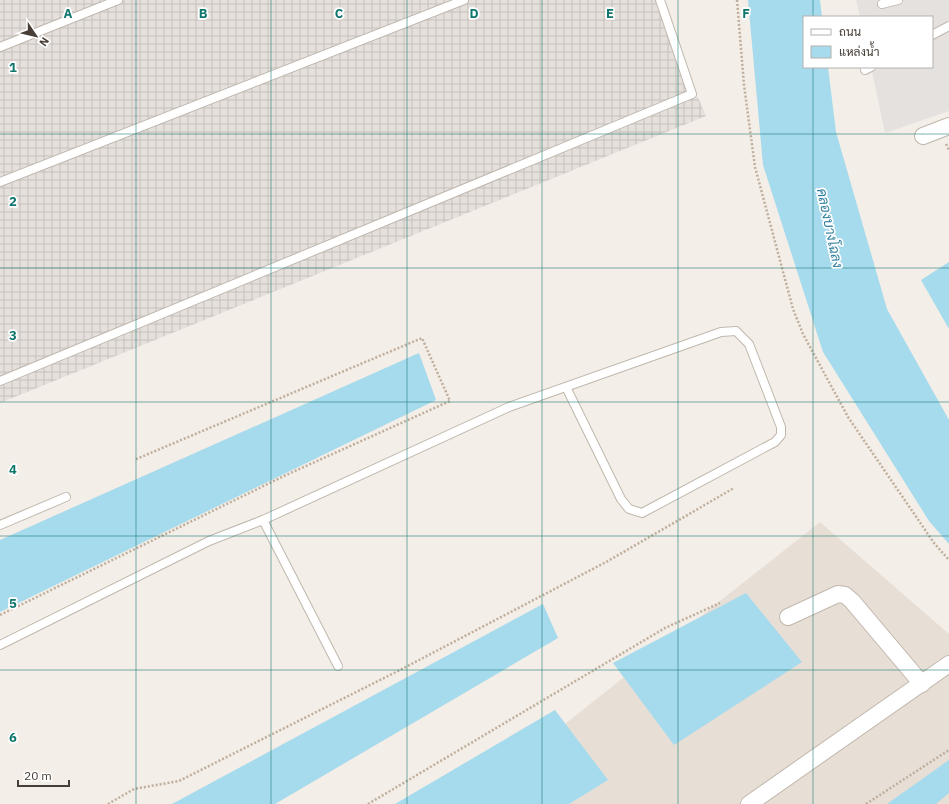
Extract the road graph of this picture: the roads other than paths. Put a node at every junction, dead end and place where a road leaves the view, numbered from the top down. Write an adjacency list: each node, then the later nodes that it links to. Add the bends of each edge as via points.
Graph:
1 (118, 0): 9 (lane)
2 (464, 0): 5 (lane)
3 (660, 0): 13 (lane, via 692,94)
4 (898, 0): 6 (lane)
5 (446, 3): 12 (lane)
6 (882, 4)
7 (949, 26): 8 (lane)
8 (933, 34)
9 (0, 46)
10 (949, 126): 11 (street)
11 (923, 136)
12 (0, 182)
13 (0, 381)
14 (566, 387): 14 (lane, via 621,499 629,509 642,513 775,442 781,435 781,427 749,344 736,331 721,332); 16 (lane, via 509,407)
15 (66, 497): 17 (lane)
16 (263, 520): 19 (lane, via 209,541); 21 (lane)
17 (0, 526)
18 (788, 617): 22 (street, via 838,594 845,595)
19 (0, 645)
20 (949, 664): 22 (street)
21 (338, 666)
22 (922, 684): 23 (street)
23 (749, 804)

